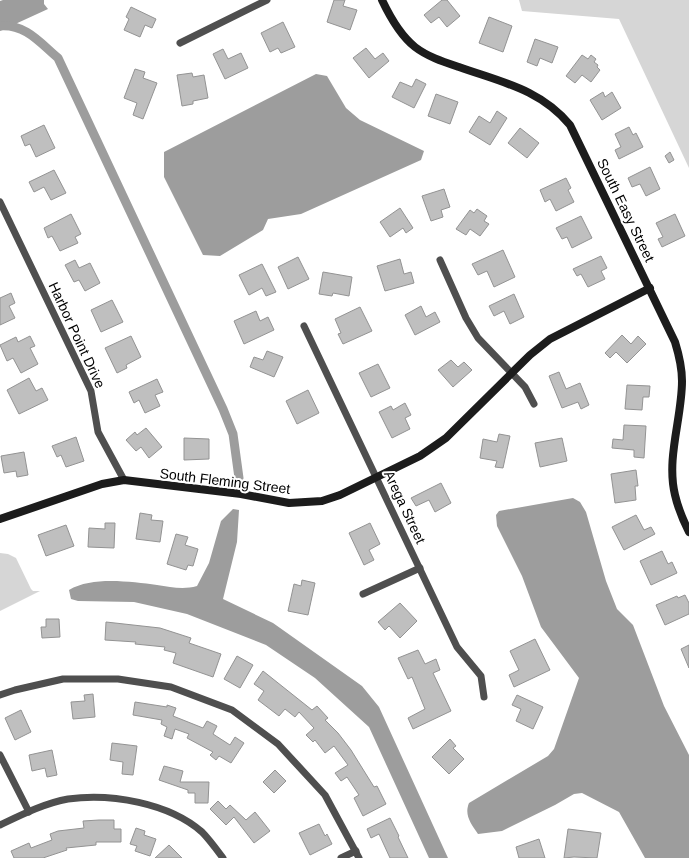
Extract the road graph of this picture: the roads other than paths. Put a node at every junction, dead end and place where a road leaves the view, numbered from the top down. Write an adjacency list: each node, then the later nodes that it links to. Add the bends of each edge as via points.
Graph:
1 (267, 0): 3 (street)
2 (382, 0): 6 (street, South Easy Street, via 398,29 415,47 434,58 521,88 558,111 570,125)
3 (180, 43)
4 (0, 202): 11 (street, Harbor Point Drive, via 91,391 98,432)
5 (440, 260): 8 (street, via 474,332)
6 (650, 288): 8 (street, South Fleming Street, via 550,339); 13 (street, South Easy Street, via 675,342 681,364 682,383 673,473 674,494)
7 (304, 326): 10 (street, Arega Street)
8 (511, 373): 9 (street, via 525,387); 10 (street, South Fleming Street, via 446,438 420,456)
9 (534, 404)
10 (377, 478): 11 (street, South Fleming Street, via 322,501 289,503 241,494); 14 (street, Arega Street)
11 (124, 480): 12 (street, South Fleming Street, via 102,484)
12 (0, 519)
13 (689, 532)
14 (420, 568): 15 (street); 17 (street, Arega Street, via 457,647 481,676)
15 (362, 594)
16 (0, 695): 21 (street, via 63,679 118,679 171,687 232,710 278,744 325,795)
17 (484, 697)
18 (0, 754): 19 (street)
19 (29, 812): 20 (street); 22 (street, via 68,799 114,798 167,810 202,832)
20 (0, 826)
21 (356, 851): 23 (street); 24 (street)
22 (223, 858)
23 (341, 858)
24 (359, 858)

